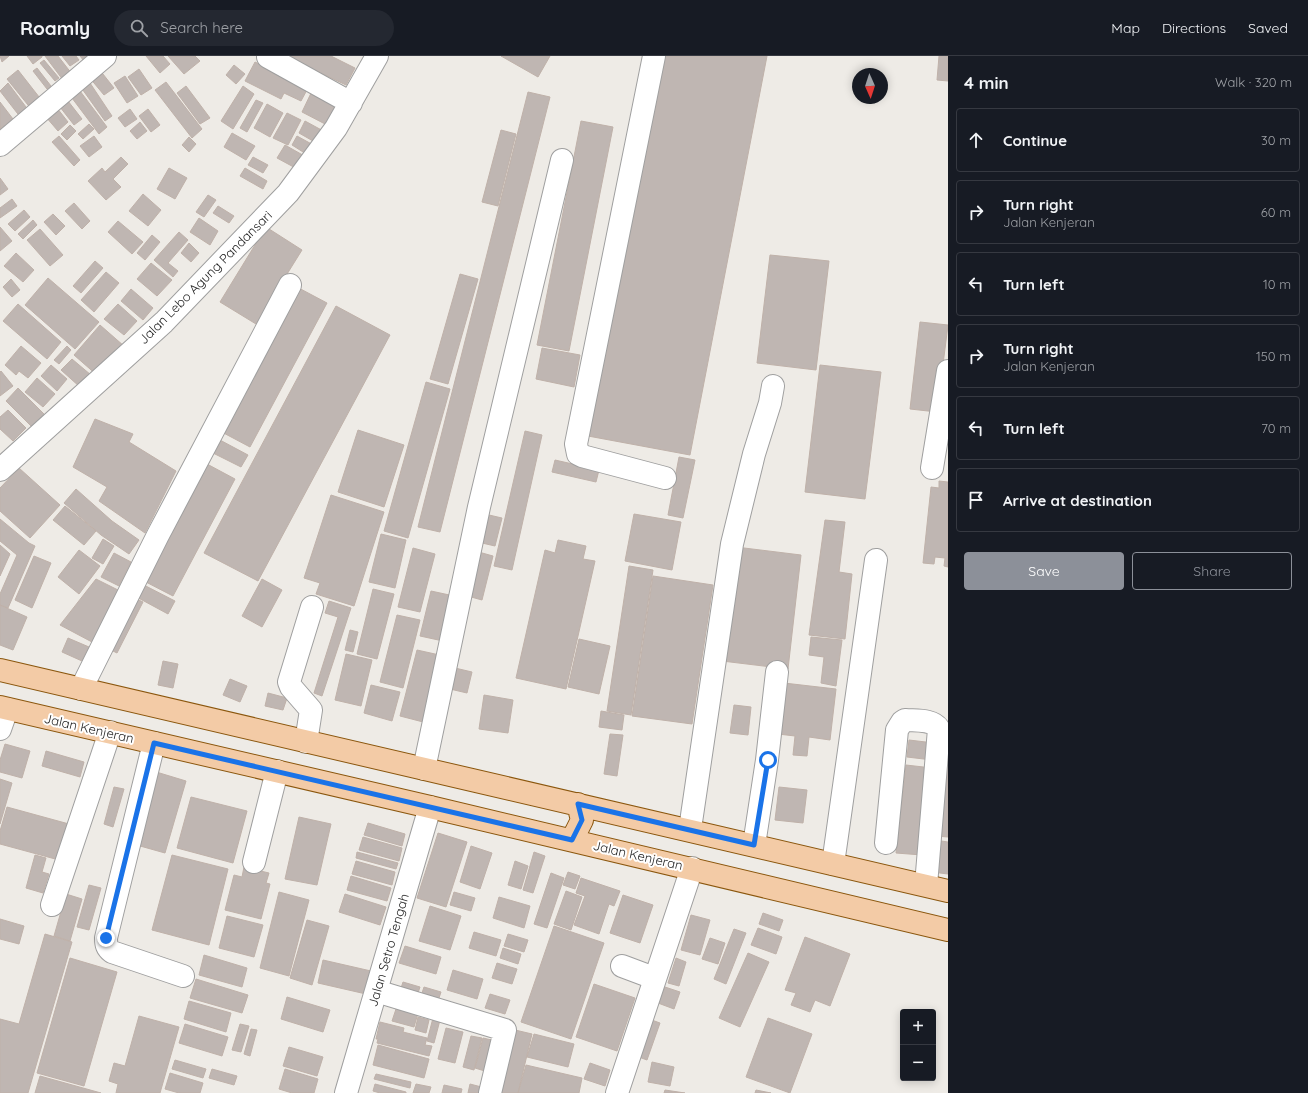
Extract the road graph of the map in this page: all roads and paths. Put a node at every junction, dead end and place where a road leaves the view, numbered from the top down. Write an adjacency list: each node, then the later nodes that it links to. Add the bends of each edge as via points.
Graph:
1 (105, 56): 6 (street)
2 (377, 56): 5 (street, Jalan Lebo Agung Pandansari)
3 (654, 56): 13 (street, via 576,444 578,454 582,456)
4 (268, 57): 5 (street)
5 (351, 103): 11 (street, Jalan Lebo Agung Pandansari, via 336,128 288,193 164,322)
6 (0, 145)
7 (562, 160): 23 (street, via 479,507)
8 (290, 285): 18 (street, via 158,535)
9 (948, 371): 12 (street)
10 (773, 386): 28 (street, via 732,544)
11 (4, 458)
12 (932, 468)
13 (665, 478)
14 (876, 560): 34 (street)
15 (312, 607): 21 (street, via 289,682 311,710)
16 (0, 670): 18 (main road)
17 (777, 672): 31 (street, via 768,760)
18 (81, 689): 21 (main road)
19 (2, 715): 20 (main road, Jalan Kenjeran)
20 (110, 732): 22 (main road, Jalan Kenjeran); 38 (street)
21 (306, 742): 23 (main road)
22 (154, 743): 24 (main road, Jalan Kenjeran); 41 (street, via 106,944 112,952)
23 (424, 769): 25 (main road)
24 (276, 771): 26 (main road, Jalan Kenjeran); 33 (street)
25 (578, 804): 27 (main road); 29 (main road, via 582,820)
26 (430, 806): 29 (main road, Jalan Kenjeran); 43 (street, Jalan Setro Tengah)
27 (638, 819): 28 (main road); 32 (main road, via 629,837)
28 (690, 829): 31 (main road)
29 (572, 840): 32 (main road, Jalan Kenjeran)
30 (886, 843): 36 (street, via 898,730 906,720 931,723 939,729)
31 (754, 845): 34 (main road)
32 (634, 855): 35 (main road, Jalan Kenjeran)
33 (254, 862)
34 (833, 864): 36 (main road)
35 (692, 868): 39 (main road, Jalan Kenjeran); 42 (street)
36 (926, 885): 37 (main road)
37 (948, 891)
38 (52, 905)
39 (948, 930)
40 (622, 966): 42 (street)
41 (183, 976)
42 (654, 978): 46 (street)
43 (376, 991): 44 (street, Jalan Setro Tengah); 45 (street, via 505,1030)
44 (346, 1093)
45 (490, 1093)
46 (617, 1093)

